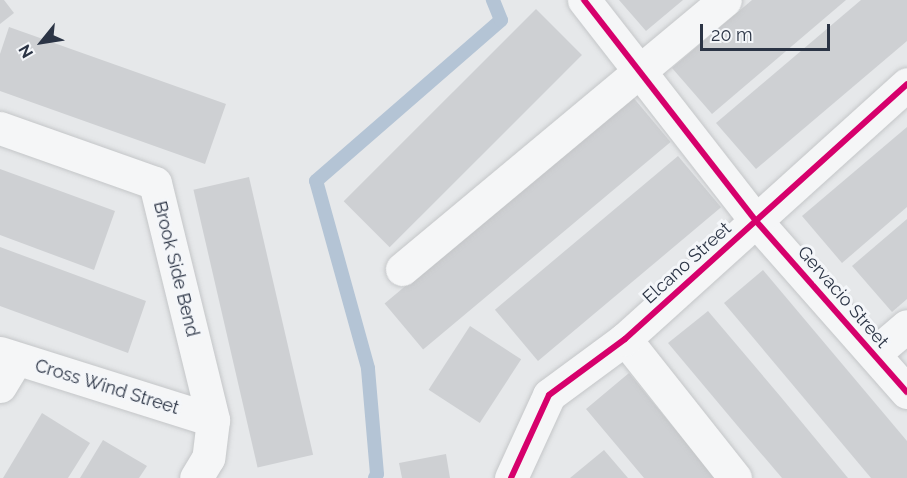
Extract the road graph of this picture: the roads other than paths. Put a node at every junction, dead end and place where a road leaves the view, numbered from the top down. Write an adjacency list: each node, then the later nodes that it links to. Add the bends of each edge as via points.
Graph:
1 (584, 0): 3 (street, Gervacio Street)
2 (725, 0): 3 (street)
3 (640, 71): 6 (street, Gervacio Street); 7 (street)
4 (907, 84): 6 (street, Elcano Street)
5 (0, 128): 13 (street, Brook Side Bend, via 155,183)
6 (756, 221): 9 (street, Elcano Street); 10 (street, Gervacio Street)
7 (402, 270)
8 (907, 326): 10 (street)
9 (625, 339): 15 (street, Elcano Street, via 549,395); 16 (street)
10 (874, 354): 12 (street, Gervacio Street)
11 (5, 366): 13 (street, Cross Wind Street)
12 (907, 392)
13 (213, 420): 14 (street, Brook Side Bend, via 208,458)
14 (196, 478)
15 (511, 478)
16 (735, 478)

